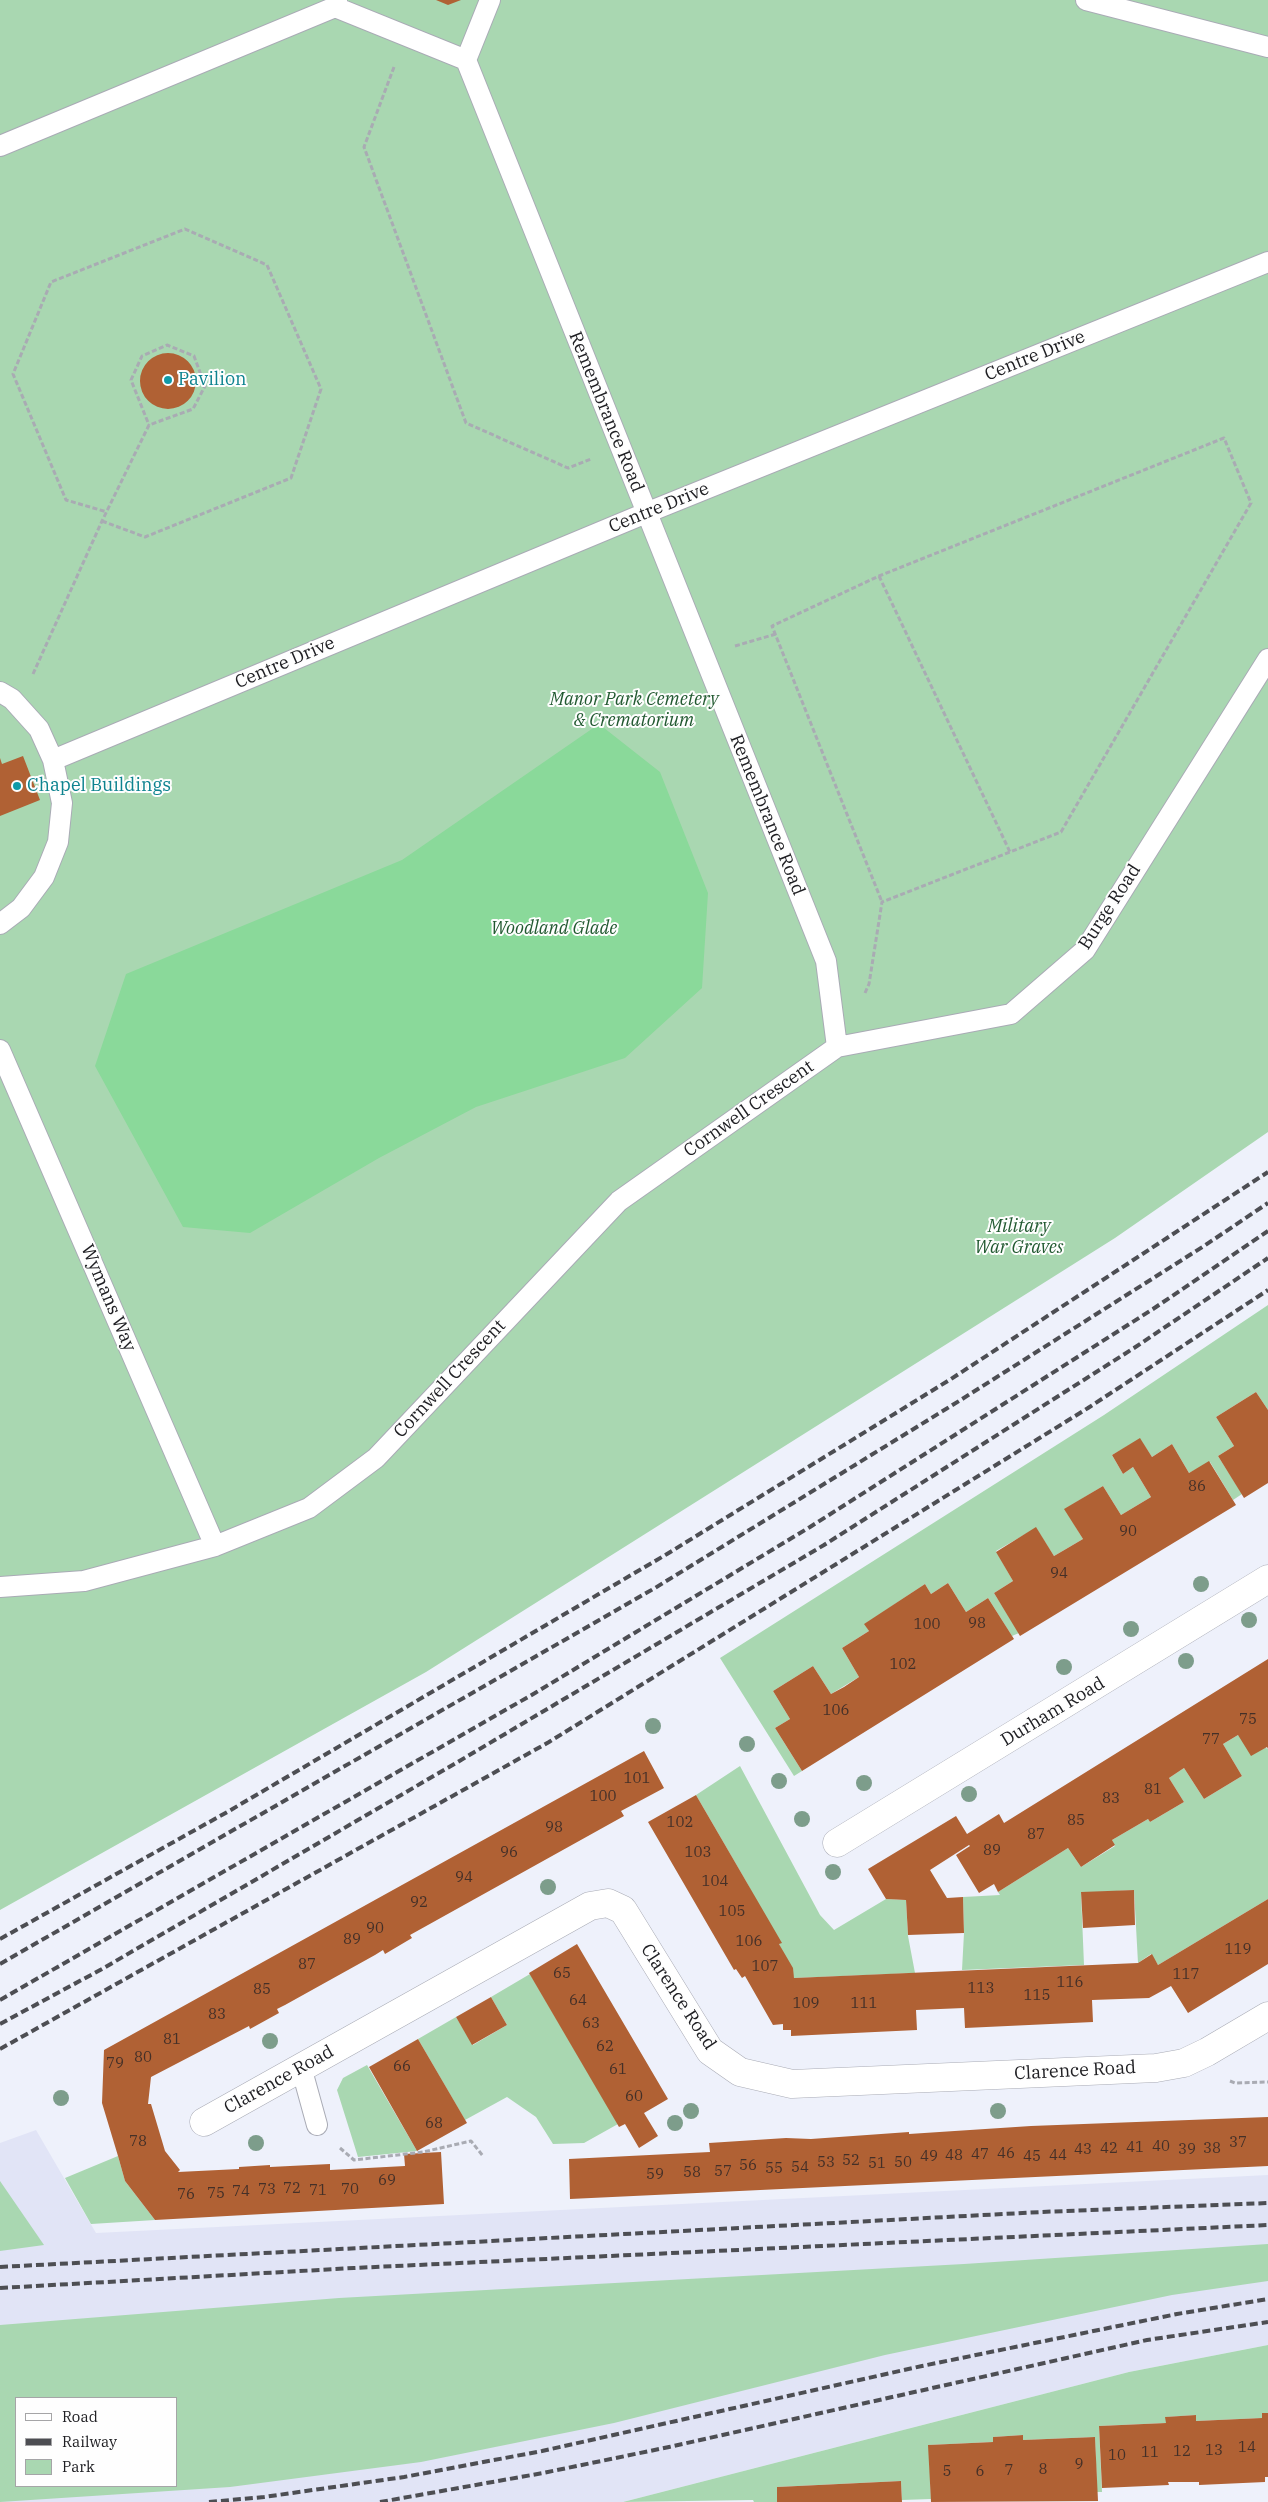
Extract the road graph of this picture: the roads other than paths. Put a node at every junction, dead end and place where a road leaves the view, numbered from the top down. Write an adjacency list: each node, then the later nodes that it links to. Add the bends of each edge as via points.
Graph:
1 (490, 0): 5 (lane)
2 (1086, 0): 4 (lane)
3 (336, 4): 5 (lane); 6 (lane)
4 (1268, 47)
5 (466, 60): 8 (lane, Remembrance Road)
6 (0, 146)
7 (1268, 262): 8 (lane, Centre Drive)
8 (646, 513): 11 (lane, Centre Drive); 13 (lane, Remembrance Road, via 826,961)
9 (1268, 659): 13 (lane, Burge Road, via 1084,950 1011,1014)
10 (0, 692): 11 (lane, via 12,699 38,729)
11 (53, 760): 12 (lane, via 62,803 58,842 44,878 21,908)
12 (0, 924)
13 (837, 1046): 15 (lane, Cornwell Crescent, via 618,1201 376,1458 309,1508)
14 (0, 1050): 15 (lane, Wymans Way)
15 (215, 1546): 17 (lane, Cornwell Crescent, via 84,1581)
16 (1268, 1579): 18 (street, Durham Road)
17 (0, 1587)
18 (837, 1842)
19 (1268, 2016): 20 (street, Clarence Road, via 1208,2052 1184,2063 1156,2068 792,2084 740,2072 710,2051 623,1910 608,1903 590,1906)
20 (301, 2068): 21 (street, Clarence Road); 22 (lane)
21 (204, 2122)
22 (317, 2125)

